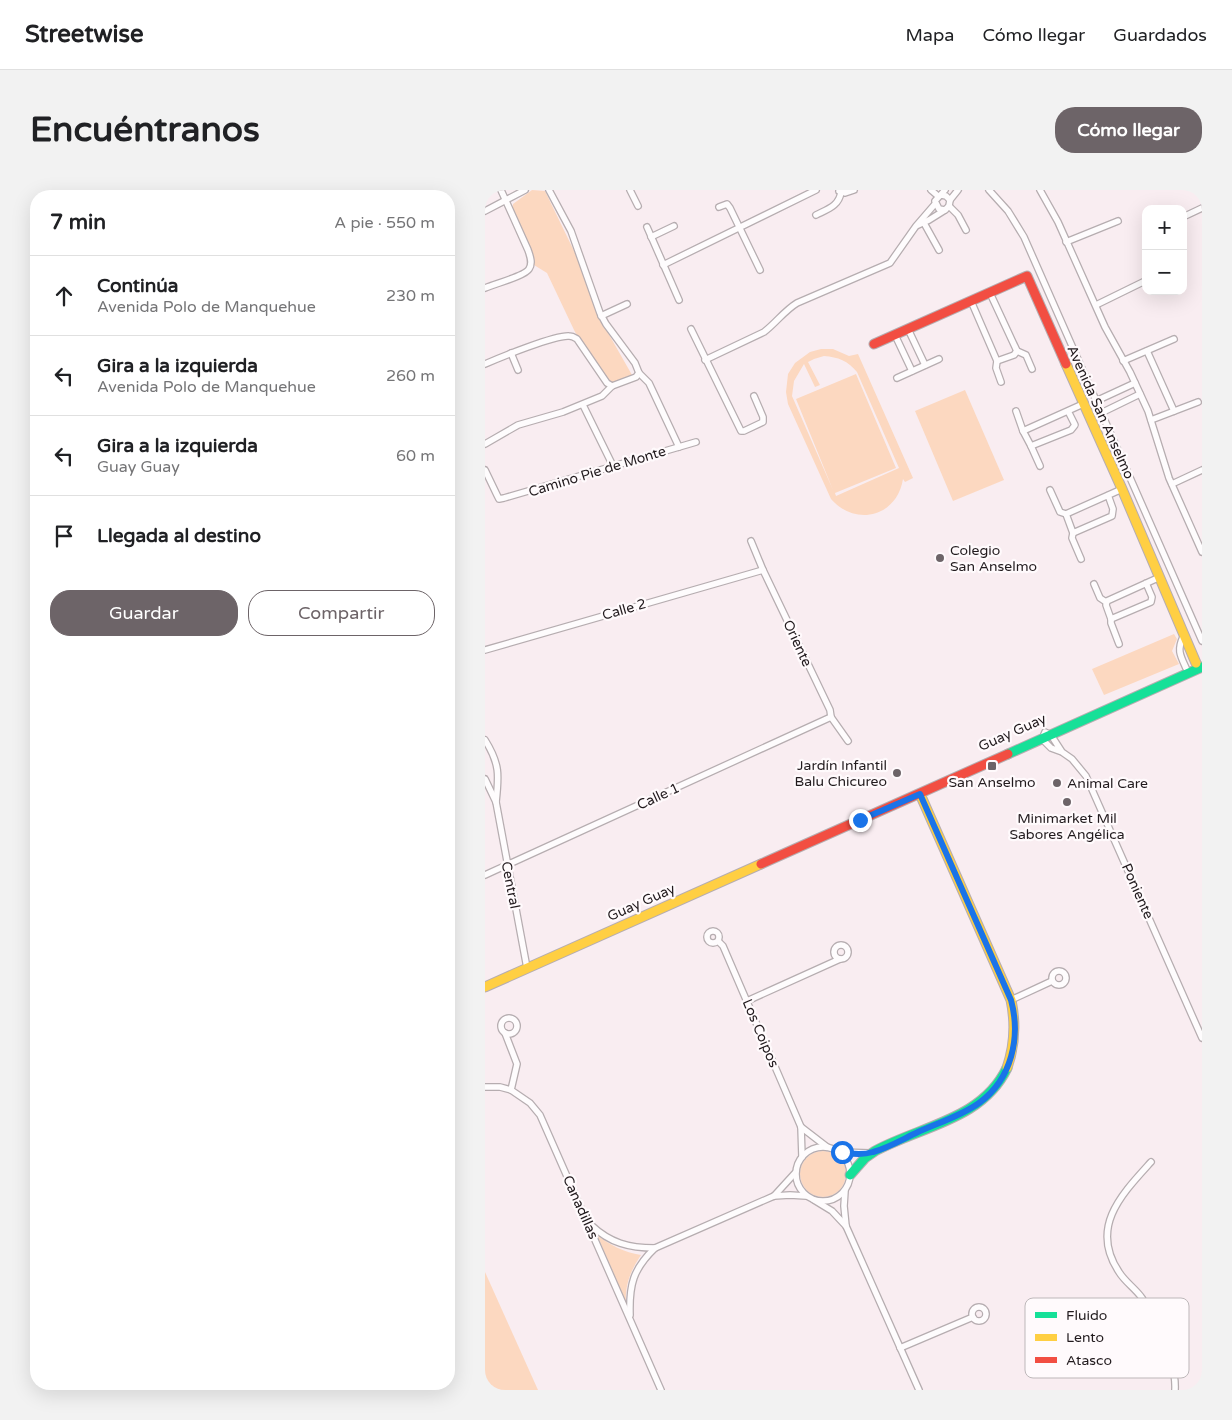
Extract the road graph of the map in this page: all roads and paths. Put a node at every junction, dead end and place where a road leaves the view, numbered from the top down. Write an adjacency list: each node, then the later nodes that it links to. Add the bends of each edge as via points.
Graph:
1 (501, 190): 13 (street)
2 (525, 190): 13 (street)
3 (549, 190): 41 (street, via 571,231)
4 (630, 190): 16 (street)
5 (816, 190): 27 (street)
6 (853, 190): 11 (street)
7 (931, 190): 12 (street)
8 (958, 190): 15 (street)
9 (989, 190): 66 (street, Avenida San Anselmo, via 1008,211 1023,237)
10 (1040, 190): 30 (street)
11 (840, 191): 20 (street, via 835,206)
12 (942, 194): 14 (street); 15 (street, via 946,196)
13 (506, 200): 19 (street); 35 (street, via 528,250 531,266 525,273)
14 (935, 204): 15 (street, via 939,209); 25 (street)
15 (948, 205): 23 (street); 28 (street)
16 (638, 206)
17 (719, 207): 27 (street, via 727,204)
18 (1202, 208): 21 (street)
19 (485, 211)
20 (816, 215)
21 (1187, 215)
22 (1118, 221): 30 (street)
23 (924, 223): 25 (street); 31 (street)
24 (674, 226): 29 (street)
25 (916, 226): 51 (street, via 890,262 797,303 764,332)
26 (647, 227): 29 (street)
27 (739, 228): 32 (street); 33 (street)
28 (967, 230)
29 (651, 238): 32 (street)
30 (1066, 242): 40 (street)
31 (939, 250)
32 (663, 265): 37 (street)
33 (760, 270)
34 (1142, 282): 40 (street)
35 (485, 288)
36 (990, 292): 38 (street); 48 (street); 69 (street, via 1027,276)
37 (679, 300)
38 (971, 301): 42 (street); 52 (street)
39 (627, 304): 41 (street)
40 (1095, 305): 53 (street)
41 (601, 316): 59 (street, via 635,362)
42 (908, 329): 44 (street); 55 (street)
43 (691, 330): 51 (street)
44 (895, 335): 46 (street); 58 (street)
45 (1174, 339): 47 (street)
46 (874, 344)
47 (1147, 350): 53 (street); 71 (street)
48 (1017, 351): 52 (street); 56 (street, via 1026,355)
49 (511, 353): 54 (street); 57 (street); 63 (street, via 572,336)
50 (939, 359): 55 (street)
51 (705, 360): 65 (street, via 741,431 763,422)
52 (997, 361): 61 (street)
53 (1123, 361): 62 (street)
54 (485, 364)
55 (925, 365): 58 (street)
56 (1032, 369)
57 (518, 370)
58 (912, 371): 60 (street)
59 (639, 373): 63 (street); 78 (street, via 650,384)
60 (897, 378)
61 (1001, 382)
62 (1135, 383): 64 (street); 66 (street)
63 (612, 386): 68 (street, via 602,396)
64 (1140, 394): 73 (street); 74 (street)
65 (754, 396)
66 (1096, 401): 73 (street, Avenida San Anselmo)
67 (1198, 402): 71 (street)
68 (583, 404): 77 (street, via 518,425); 80 (street)
69 (1083, 404): 70 (street); 85 (street)
70 (1068, 411): 75 (street); 79 (street, via 1075,425 1071,430)
71 (1174, 411): 74 (street)
72 (1016, 412): 75 (street)
73 (1101, 413): 101 (street, Avenida San Anselmo)
74 (1151, 420): 84 (street)
75 (1023, 430): 79 (street)
76 (695, 442): 78 (street, Camino Pie de Monte)
77 (485, 444)
78 (679, 446): 80 (street, Camino Pie de Monte)
79 (1031, 446): 81 (street)
80 (613, 466): 82 (street, Camino Pie de Monte, via 499,499)
81 (1040, 466)
82 (485, 470)
83 (1202, 470): 84 (street)
84 (1172, 484): 91 (street)
85 (1122, 489): 87 (street); 95 (street)
86 (1050, 490): 88 (street, via 1059,510)
87 (1107, 496): 88 (street); 89 (street, via 1112,516)
88 (1066, 514): 89 (street)
89 (1073, 533): 93 (street)
90 (751, 541): 94 (street, Oriente)
91 (1200, 543): 92 (street)
92 (1202, 552)
93 (1081, 559)
94 (763, 570): 103 (street, Calle 2); 107 (street, Oriente)
95 (1160, 577): 96 (street); 100 (street)
96 (1146, 583): 98 (street); 99 (street, via 1153,597 1151,602)
97 (1094, 584): 98 (street, via 1100,598)
98 (1106, 602): 99 (street)
99 (1111, 619): 102 (street)
100 (1183, 637): 104 (street); 105 (street, via 1179,651)
101 (1202, 641)
102 (1119, 644)
103 (485, 650)
104 (1200, 664): 105 (street, Guay Guay); 106 (street, Guay Guay)
105 (1187, 668): 106 (street, Guay Guay)
106 (1095, 712): 108 (street, Guay Guay)
107 (831, 716): 110 (street, Oriente); 117 (street, Calle 1)
108 (1046, 735): 111 (street, Poniente); 111 (street, Poniente, via 1051,748); 112 (street, Guay Guay)
109 (485, 740): 115 (street, Central, via 497,761)
110 (849, 741)
111 (1062, 752): 127 (street, Poniente, via 1076,762 1086,776)
112 (960, 773): 114 (street, Guay Guay); 116 (street, Guay Guay, via 865,813)
113 (485, 779): 115 (street, Central)
114 (920, 794): 116 (street, Guay Guay); 125 (street)
115 (496, 802): 117 (street, Central)
116 (835, 832): 121 (street, Guay Guay)
117 (507, 865): 118 (street, Calle 1); 121 (street, Central)
118 (485, 875)
119 (719, 942): 124 (street, Los Coipos)
120 (840, 959): 124 (street)
121 (527, 968): 123 (street, Guay Guay)
122 (1052, 982): 125 (street)
123 (485, 987)
124 (747, 1000): 130 (street, Los Coipos)
125 (1011, 1000): 133 (street, via 1015,1042 1008,1067 984,1099 971,1108)
126 (505, 1033): 129 (street, via 517,1064)
127 (1202, 1038)
128 (485, 1087): 129 (street)
129 (511, 1090): 142 (street, Canadillas, via 530,1103 540,1115)
130 (801, 1126): 131 (street, Los Coipos); 134 (street, Los Coipos)
131 (827, 1148): 132 (street); 134 (street, via 813,1149)
132 (838, 1152): 133 (street); 137 (street, via 848,1163)
133 (872, 1152): 137 (street)
134 (802, 1157): 136 (street)
135 (1151, 1162): 145 (street, via 1115,1205 1108,1229 1108,1242 1116,1268)
136 (795, 1172): 139 (street); 140 (street, via 798,1186)
137 (850, 1176): 138 (street)
138 (845, 1190): 141 (street, via 826,1202); 143 (street)
139 (774, 1196): 140 (street); 144 (street)
140 (806, 1196): 141 (street)
141 (814, 1200): 143 (street)
142 (588, 1223): 144 (street, via 619,1244); 147 (street, Canadillas)
143 (846, 1226): 148 (street)
144 (655, 1248): 147 (street, via 643,1261 632,1282)
145 (1142, 1298)
146 (973, 1317): 148 (street)
147 (630, 1319): 149 (street, Canadillas)
148 (900, 1348): 150 (street)
149 (661, 1390)
150 (919, 1390)

